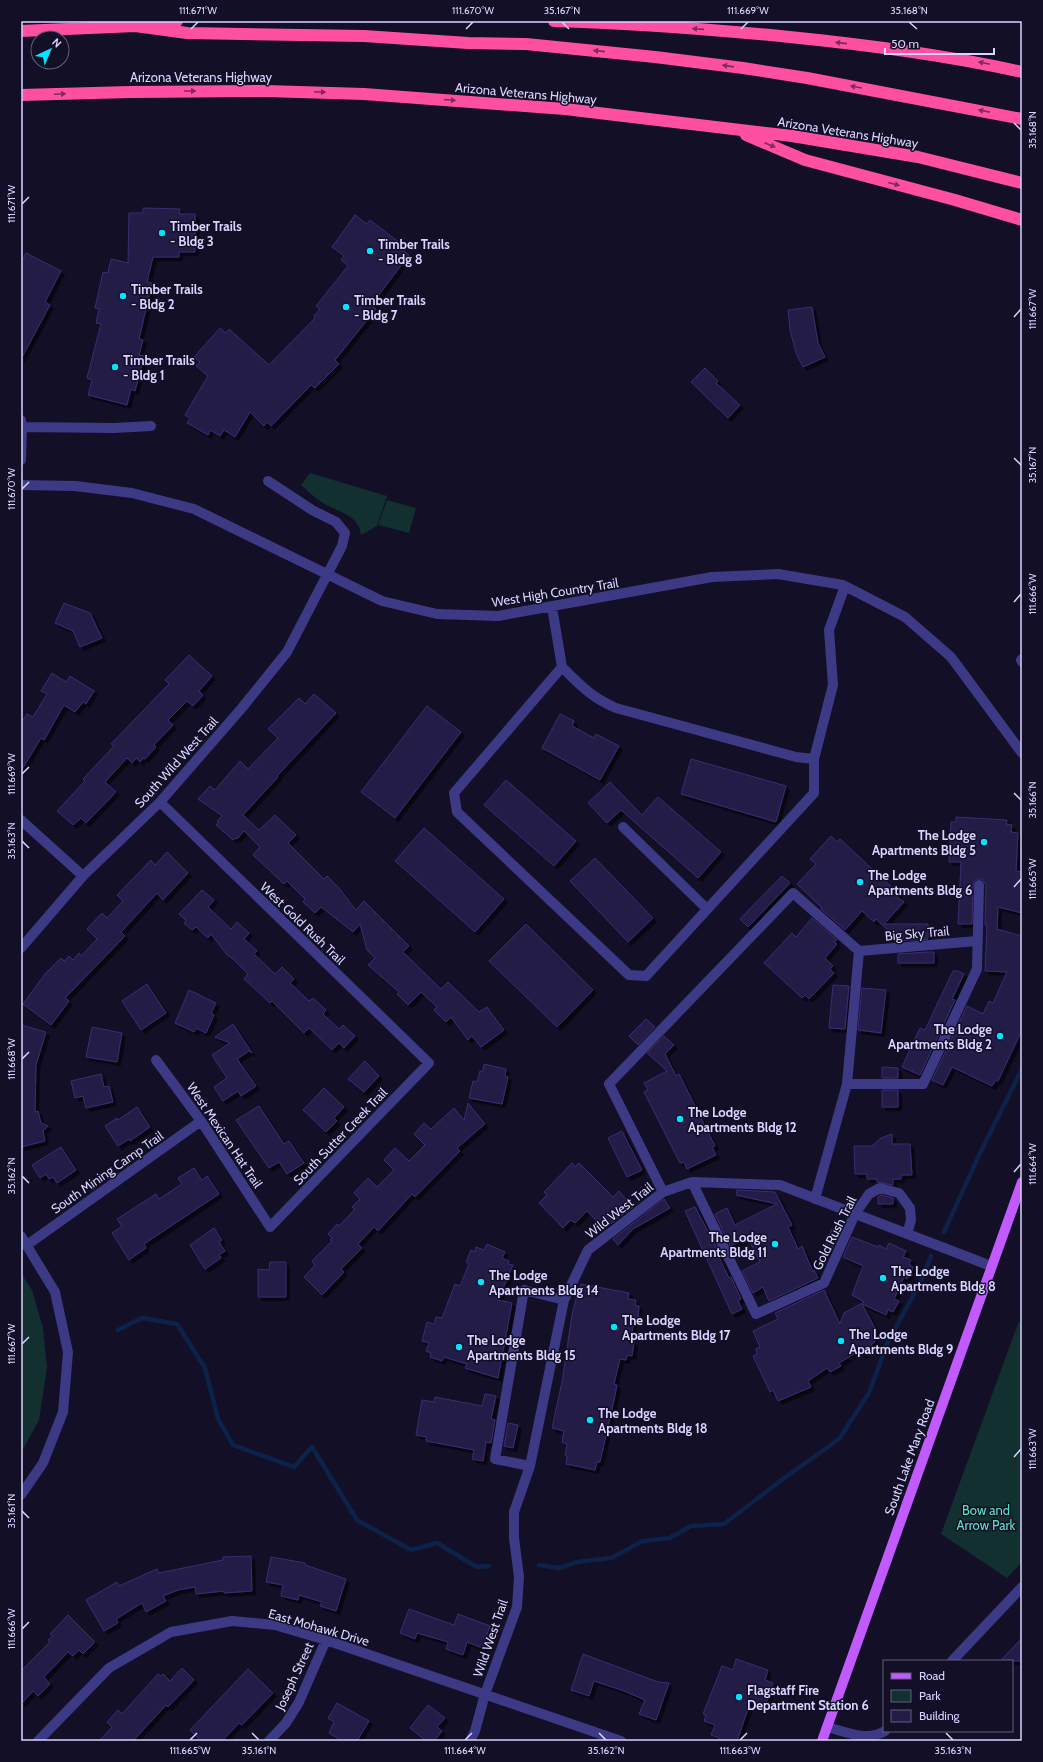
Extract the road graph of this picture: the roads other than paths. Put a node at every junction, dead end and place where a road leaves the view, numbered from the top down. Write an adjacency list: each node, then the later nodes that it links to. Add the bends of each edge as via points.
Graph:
1 (177, 21): 3 (highway)
2 (554, 21): 5 (highway, one-way to 2, via 973,61 837,42 716,30)
3 (135, 26): 4 (highway); 7 (highway, one-way to 3, via 807,78 655,57 526,44 364,36 187,33)
4 (21, 31)
5 (1022, 72)
6 (21, 95): 8 (highway, Arizona Veterans Highway, one-way to 8, via 266,91 364,94 564,109)
7 (1022, 119)
8 (734, 130): 9 (highway, Arizona Veterans Highway, via 792,136 918,158); 10 (highway, one-way to 10, via 805,160)
9 (1022, 182)
10 (1022, 220)
11 (22, 424): 12 (street, via 114,428); 13 (street)
12 (151, 426)
13 (21, 460)
14 (268, 481): 16 (street, South Wild West Trail, via 312,510 336,522 345,533 342,546)
15 (21, 485): 16 (street, West High Country Trail, via 75,486 132,493 194,509)
16 (327, 575): 18 (street, West High Country Trail, via 382,600 437,614 498,616); 22 (street, South Wild West Trail, via 287,652 241,710)
17 (845, 586): 18 (street, West High Country Trail, via 778,574 712,577); 20 (street, West High Country Trail, via 905,617 951,658); 21 (street, via 829,630 833,685)
18 (552, 607): 19 (street)
19 (562, 667): 21 (street, via 585,690 601,702 616,708 796,757); 27 (street, via 454,793 457,812 629,975 646,976)
20 (1022, 753)
21 (814, 759): 27 (street, via 814,793)
22 (160, 802): 25 (street, South Wild West Trail); 32 (street, West Gold Rush Trail)
23 (21, 820): 25 (street)
24 (623, 827): 27 (street)
25 (82, 876): 29 (street, South Wild West Trail)
26 (979, 885): 28 (street)
27 (707, 909)
28 (978, 941): 30 (street, Big Sky Trail); 33 (street, via 977,969 923,1084)
29 (21, 948)
30 (859, 951): 33 (street); 37 (street, via 793,893 610,1084)
31 (156, 1060): 34 (street, West Mexican Hat Trail)
32 (429, 1063): 40 (street, South Sutter Creek Trail)
33 (847, 1084): 38 (street)
34 (201, 1121): 40 (street, West Mexican Hat Trail); 43 (street, South Mining Camp Trail)
35 (692, 1182): 37 (street, Wild West Trail); 38 (street, Wild West Trail, via 780,1185); 39 (street, Gold Rush Trail, via 756,1314 824,1283)
36 (1022, 1182): 44 (main road, South Lake Mary Road)
37 (663, 1192): 45 (street, Wild West Trail, via 588,1250)
38 (815, 1198): 39 (street, Wild West Trail)
39 (855, 1214): 41 (street, Wild West Trail); 41 (street, Gold Rush Trail, via 869,1194 880,1188 899,1193 910,1208 911,1220)
40 (270, 1227)
41 (907, 1234): 44 (street, Wild West Trail)
42 (21, 1236): 43 (street)
43 (27, 1245): 47 (street, via 55,1292 68,1352 63,1412 43,1463)
44 (991, 1266): 52 (main road, South Lake Mary Road)
45 (564, 1300): 46 (street, Wild West Trail); 46 (street, via 524,1290 495,1459)
46 (530, 1466): 51 (street, Wild West Trail, via 514,1512 519,1577 517,1607)
47 (21, 1495)
48 (1022, 1587): 50 (street)
49 (326, 1640): 51 (street, East Mohawk Drive); 54 (street, East Mohawk Drive, via 275,1625 232,1620 171,1632 109,1668); 55 (street, Joseph Street, via 299,1702 286,1723)
50 (953, 1660)
51 (485, 1694): 56 (street, Wild West Trail); 57 (street, East Mohawk Drive)
52 (827, 1727): 53 (street, via 864,1736 874,1736); 58 (main road, South Lake Mary Road)
53 (883, 1732)
54 (38, 1741)
55 (269, 1741)
56 (470, 1741)
57 (621, 1741)
58 (822, 1741)

